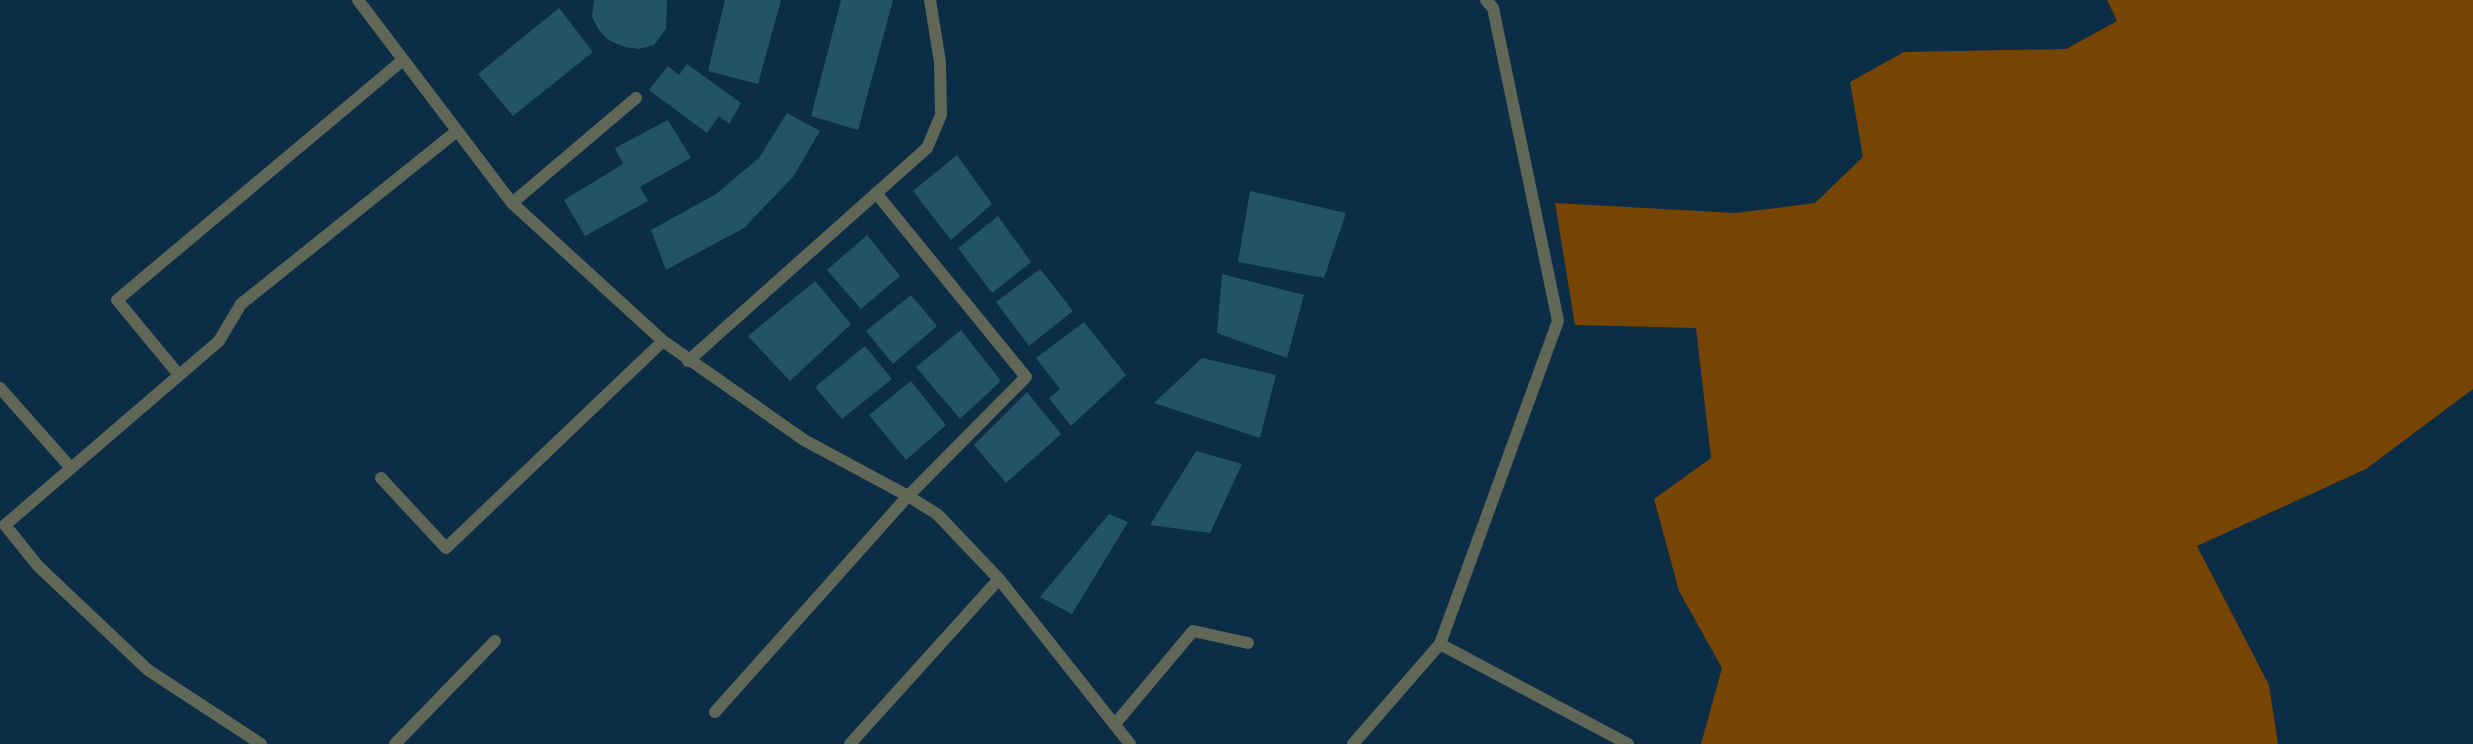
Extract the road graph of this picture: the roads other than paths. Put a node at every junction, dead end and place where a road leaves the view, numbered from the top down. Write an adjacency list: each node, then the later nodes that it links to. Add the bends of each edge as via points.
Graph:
1 (358, 0): 4 (street)
2 (930, 0): 7 (street, via 940,62 941,115 927,148)
3 (1486, 0): 20 (street, via 1493,8 1558,321)
4 (403, 60): 6 (street); 11 (street, via 117,300)
5 (636, 98): 8 (street)
6 (457, 131): 8 (street); 11 (street, via 241,304 219,341)
7 (876, 193): 10 (street); 15 (street, via 1026,377)
8 (512, 203): 9 (street)
9 (662, 342): 10 (street); 14 (street, via 446,548)
10 (688, 361): 15 (street, via 804,440)
11 (179, 375): 13 (street)
12 (0, 388): 13 (street)
13 (71, 468): 16 (street)
14 (381, 478)
15 (908, 496): 17 (street, via 937,514); 21 (street)
16 (2, 523): 23 (street, via 38,566 148,670)
17 (999, 579): 22 (street); 25 (street)
18 (495, 640): 24 (street)
19 (1248, 643): 22 (street, via 1193,631)
20 (1440, 644): 27 (street); 28 (street)
21 (715, 712)
22 (1115, 724): 26 (street)
23 (261, 744)
24 (395, 744)
25 (850, 744)
26 (1130, 744)
27 (1353, 744)
28 (1628, 744)

